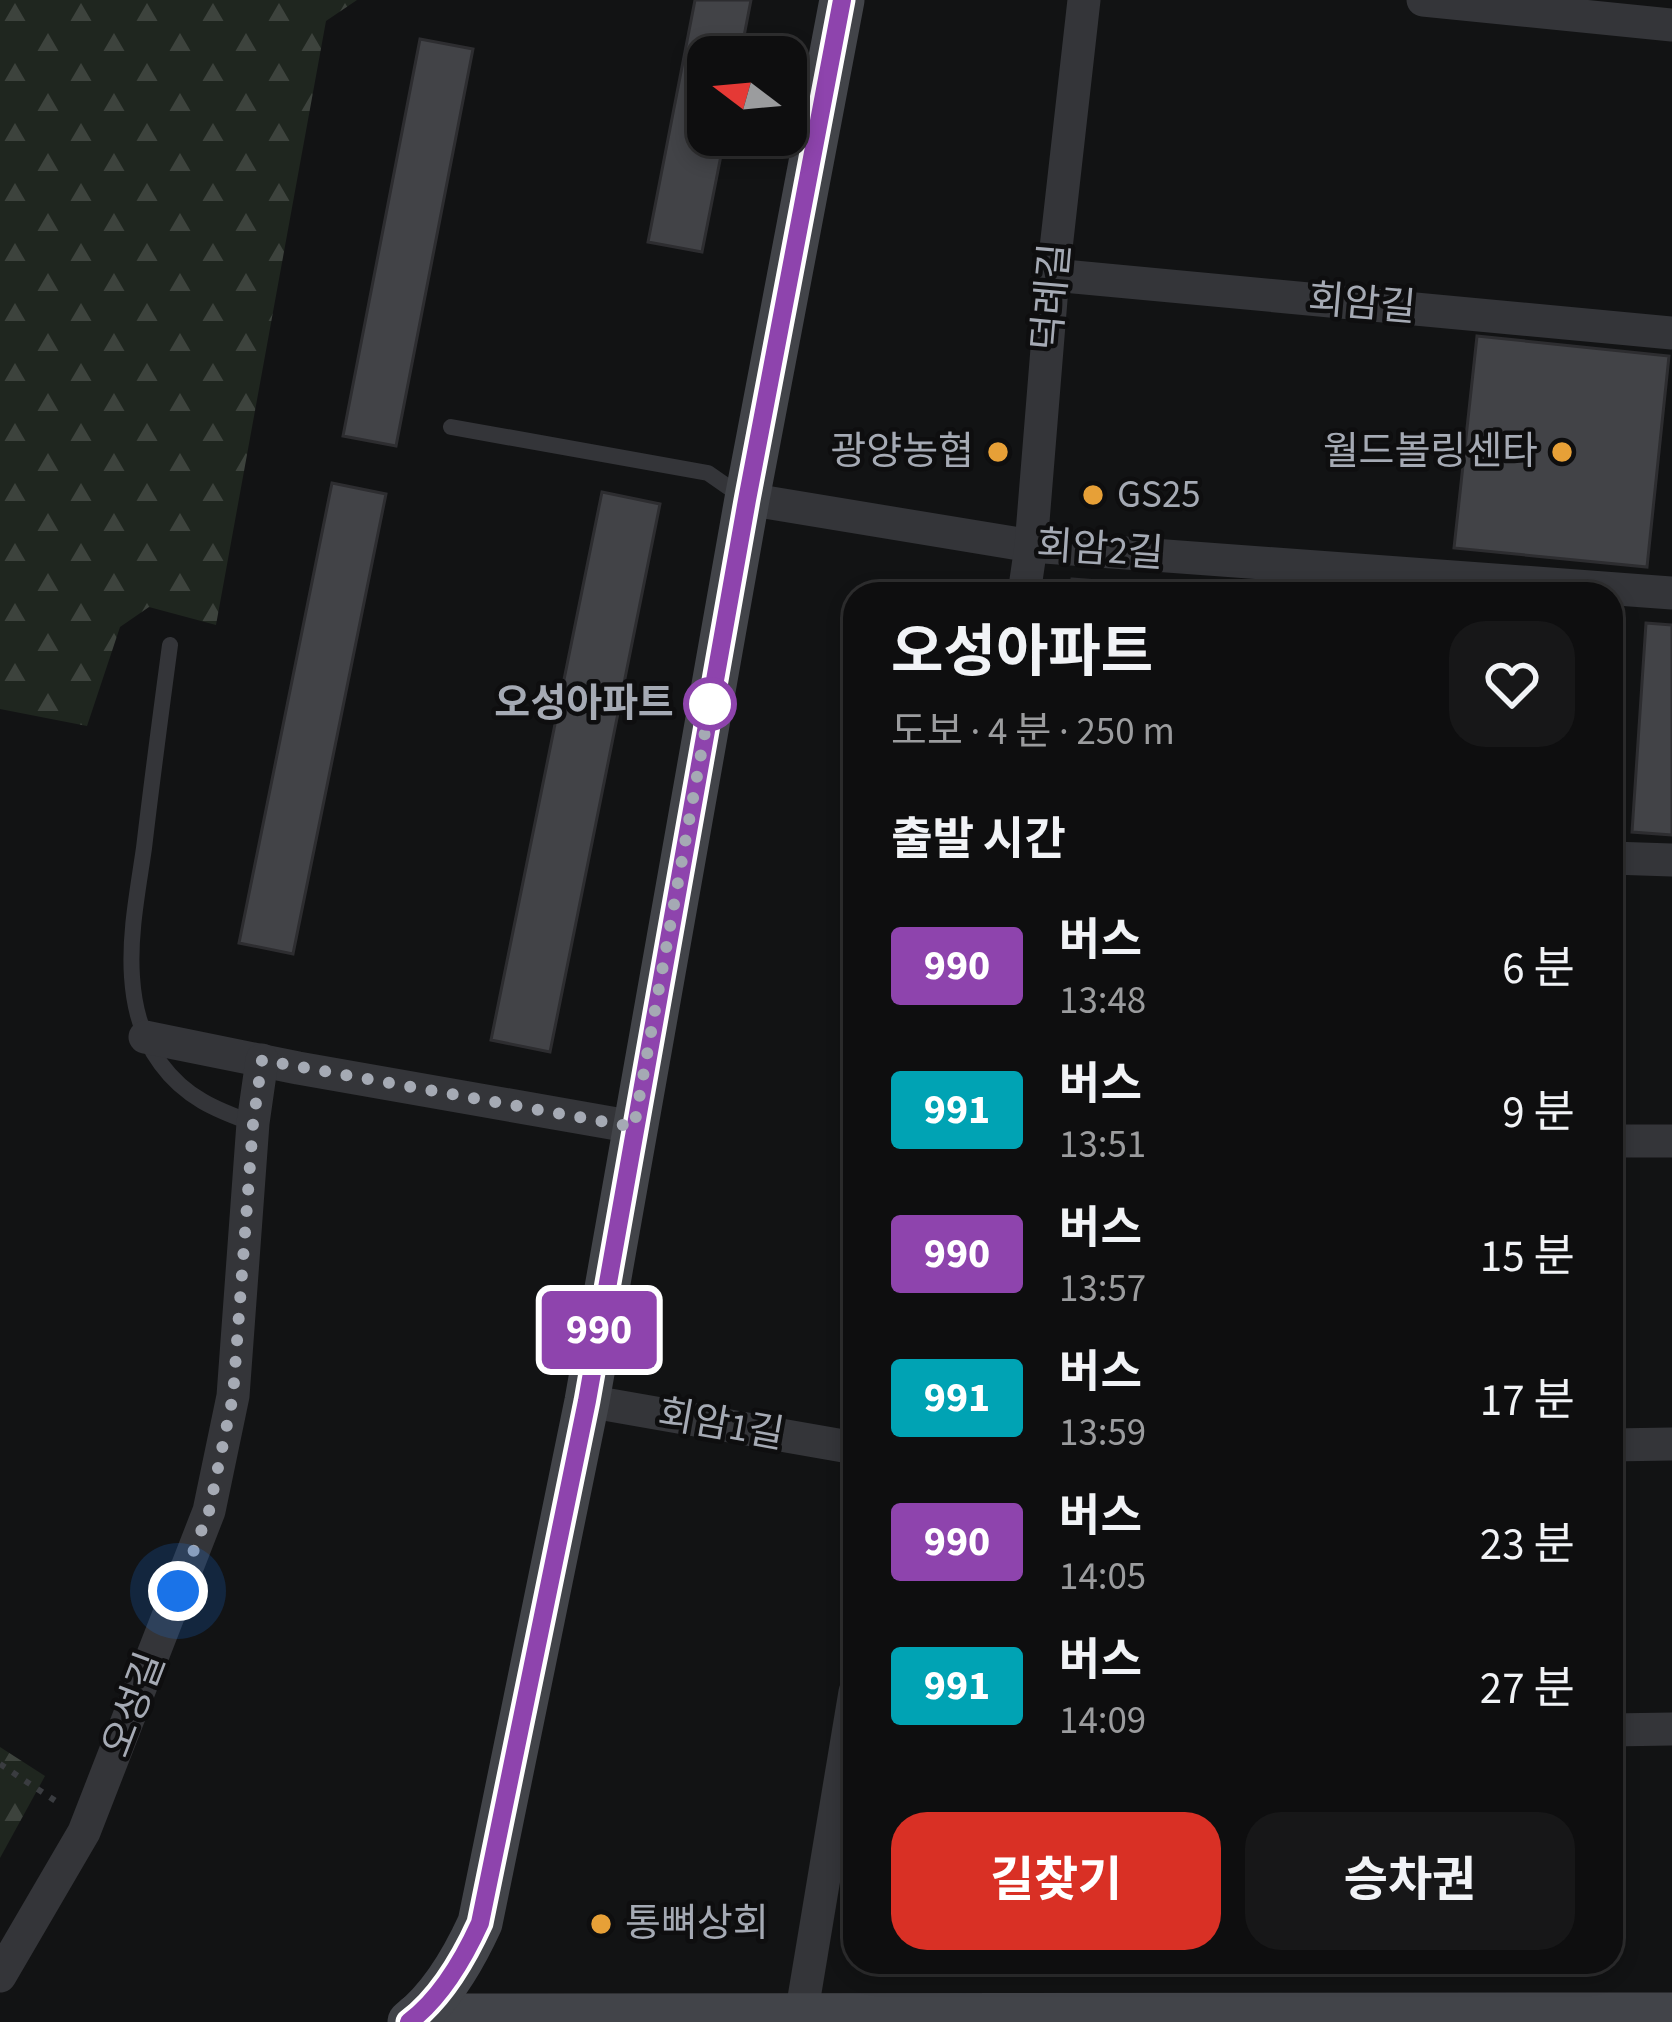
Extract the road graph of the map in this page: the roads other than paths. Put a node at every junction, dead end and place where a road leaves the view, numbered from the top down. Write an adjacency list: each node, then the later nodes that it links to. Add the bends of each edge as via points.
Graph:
1 (842, 0): 8 (street)
2 (1084, 0): 5 (street, 덕례길)
3 (1424, 0): 4 (street)
4 (1672, 25)
5 (1053, 275): 6 (street, 회암길); 9 (street, 덕례길)
6 (1672, 333)
7 (451, 427): 8 (lane, via 708,473)
8 (747, 500): 9 (street, 회암2길); 20 (street)
9 (1031, 546): 10 (street, 덕례길); 11 (street, 회암2길)
10 (1026, 582)
11 (1522, 582)
12 (1623, 589): 13 (street, 회암2길)
13 (1672, 593)
14 (170, 645): 17 (lane, via 134,921 132,976)
15 (1623, 858): 16 (street)
16 (1672, 860)
17 (146, 1037): 18 (street); 19 (lane, via 186,1093)
18 (262, 1060): 19 (street, 오성길); 20 (street)
19 (253, 1124): 30 (street, 오성길, via 233,1396 209,1511 84,1832)
20 (634, 1127): 23 (street)
21 (1623, 1141): 22 (street)
22 (1672, 1141)
23 (587, 1401): 26 (street, 회암1길); 33 (street, via 480,1923)
24 (1672, 1444): 25 (street)
25 (1623, 1445)
26 (843, 1446)
27 (1672, 1729): 28 (street)
28 (1623, 1730)
29 (843, 1785): 34 (street)
30 (0, 1976)
31 (1672, 2014): 32 (street)
32 (1531, 2018): 34 (street)
33 (413, 2019): 34 (street)
34 (802, 2019)

